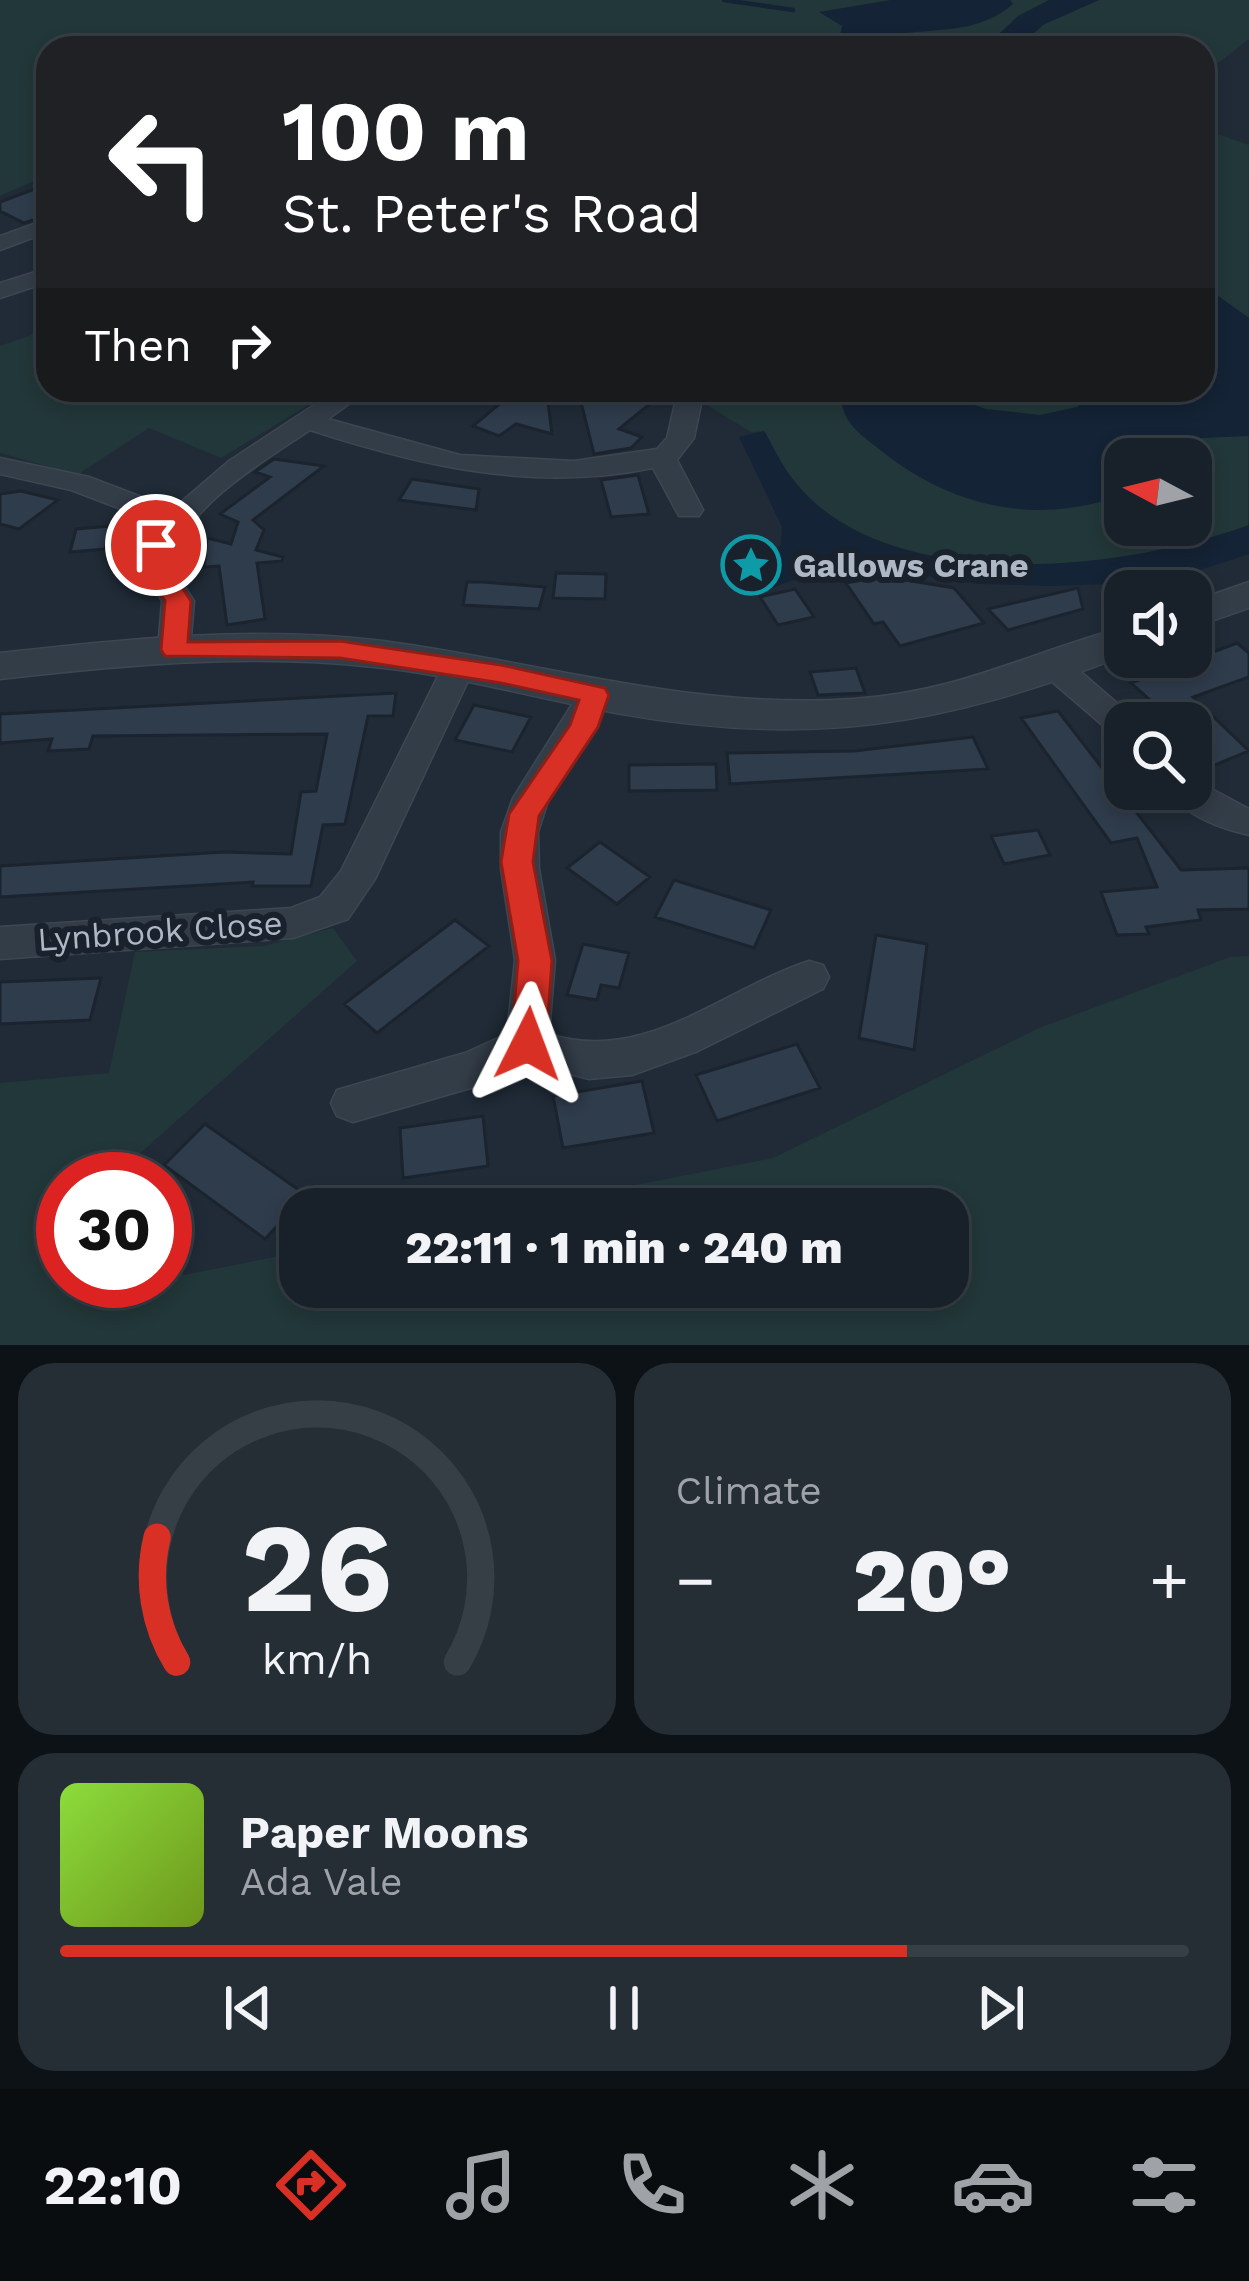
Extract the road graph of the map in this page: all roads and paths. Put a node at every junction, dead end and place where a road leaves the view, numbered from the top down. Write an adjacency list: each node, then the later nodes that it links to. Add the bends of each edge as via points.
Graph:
1 (36, 230): 2 (street)
2 (6, 241): 3 (street)
3 (36, 255)
4 (36, 278): 5 (street)
5 (0, 291)
6 (337, 402): 8 (street)
7 (688, 402): 9 (street, via 678,444)
8 (308, 421): 9 (street, via 408,455 490,469 596,469); 12 (street)
9 (662, 458): 11 (street)
10 (0, 466): 12 (street, via 80,483)
11 (689, 509)
12 (174, 519): 16 (street, via 154,563 178,601)
13 (1249, 594): 14 (street)
14 (1212, 608)
15 (1104, 648): 18 (street)
16 (174, 650): 17 (street); 19 (street, via 340,650)
17 (0, 666)
18 (1055, 667): 20 (street, via 884,710 740,713); 21 (street)
19 (458, 668): 20 (street); 24 (street, Lynbrook Close, via 356,879 334,908 292,923)
20 (595, 695): 26 (street, via 584,727 524,814 517,862 535,961)
21 (1104, 708)
22 (1212, 806): 23 (street)
23 (1249, 822)
24 (0, 944)
25 (808, 977): 26 (street, via 610,1061)
26 (528, 1044): 27 (street, via 474,1069)
27 (353, 1103)

